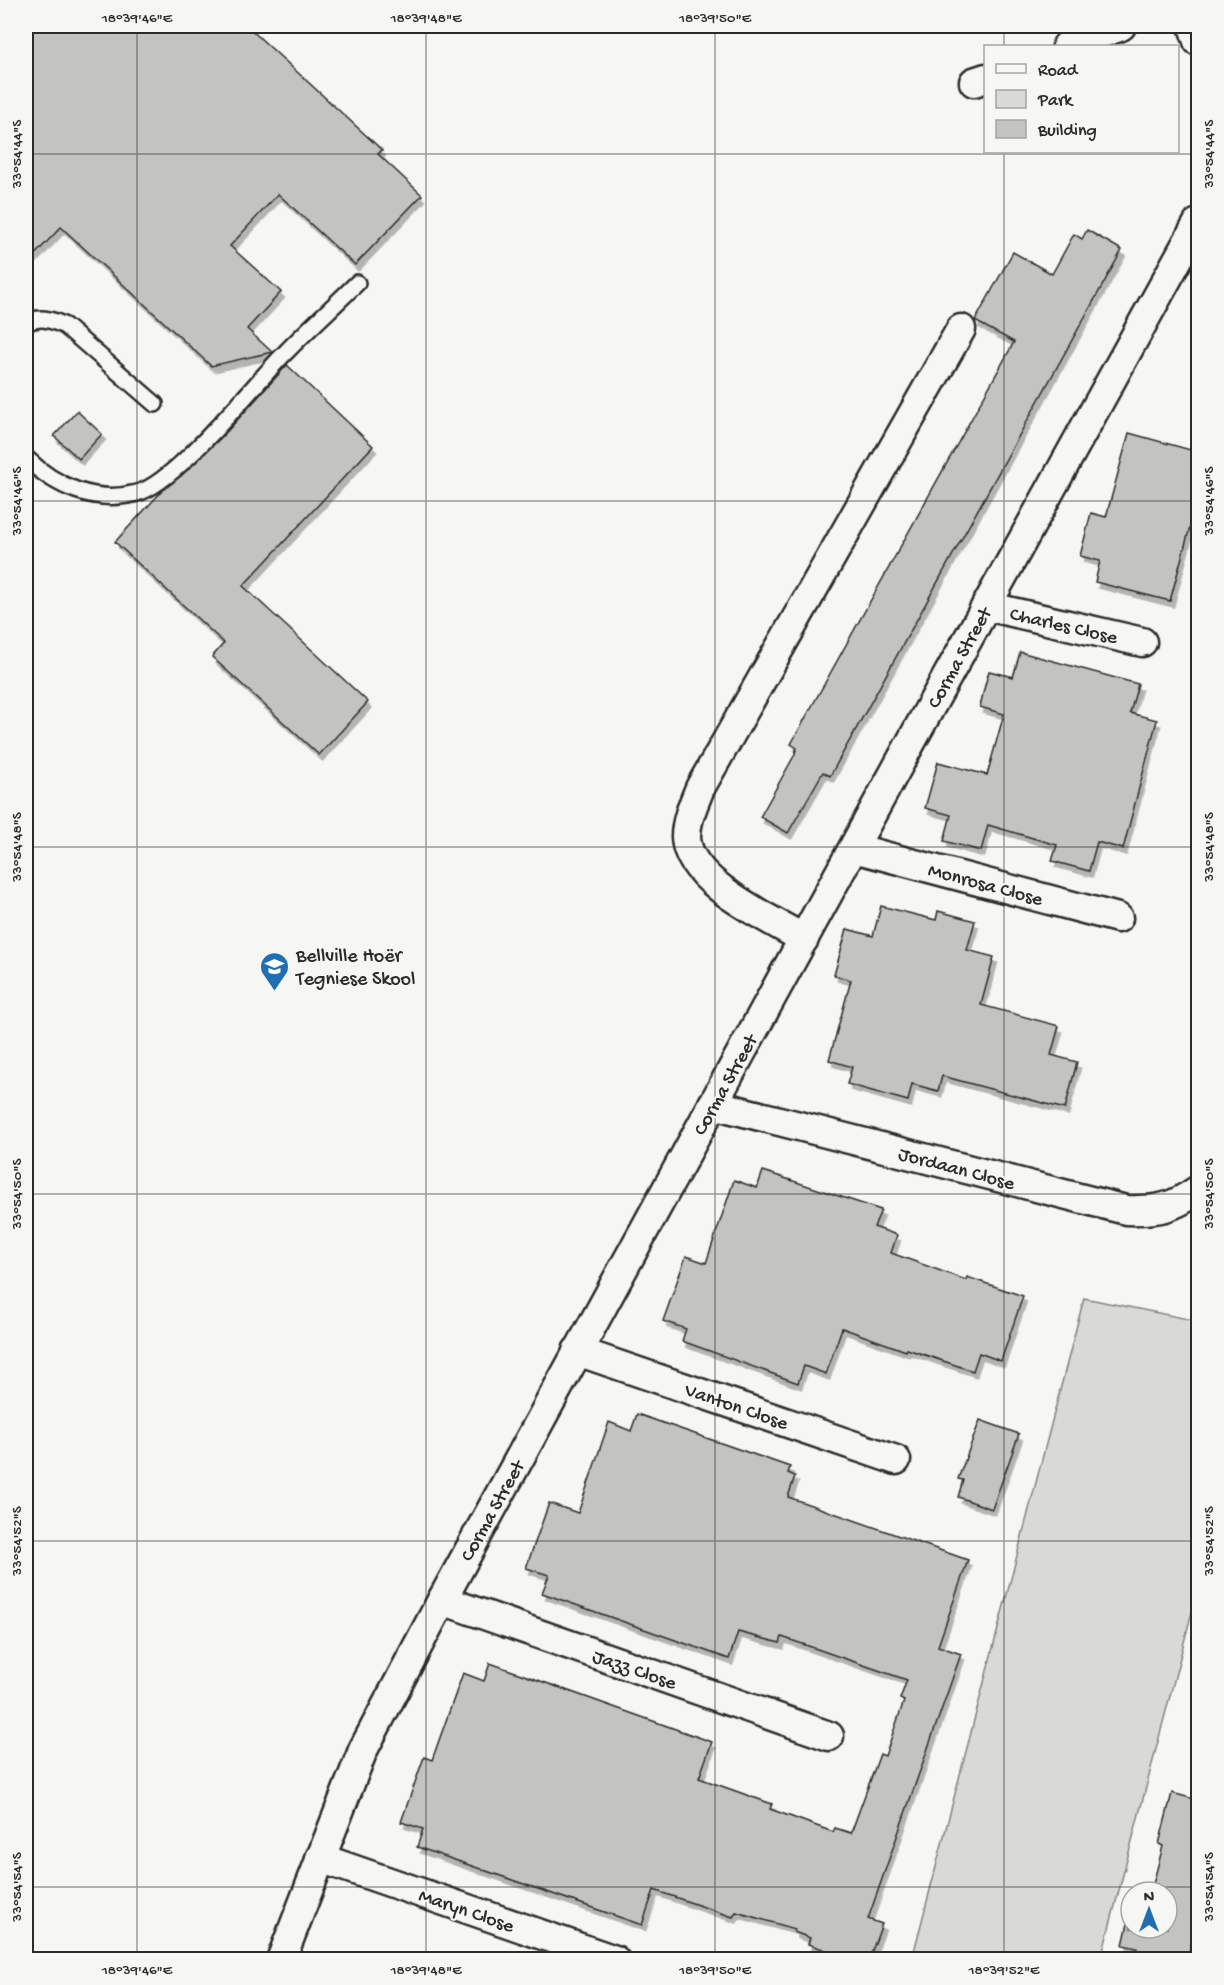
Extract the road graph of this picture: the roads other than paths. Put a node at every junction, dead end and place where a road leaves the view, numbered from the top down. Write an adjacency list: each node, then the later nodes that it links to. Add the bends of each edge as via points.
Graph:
1 (1120, 26): 4 (street)
2 (1193, 26): 3 (street)
3 (1198, 41)
4 (1070, 45)
5 (1198, 223): 11 (street, Corma Street)
6 (357, 284): 10 (lane, via 285,353 169,476 139,493 102,498 63,487)
7 (26, 323): 9 (lane, via 34,318 65,326)
8 (961, 329): 15 (street, via 700,788 690,814 686,836 697,868 712,882)
9 (155, 404)
10 (26, 458)
11 (986, 606): 12 (street, Charles Close); 13 (street, Corma Street)
12 (1142, 642)
13 (854, 848): 14 (street, Monrosa Close); 15 (street, Corma Street)
14 (1118, 918)
15 (804, 939): 16 (street, Corma Street)
16 (713, 1104): 17 (street, Jordaan Close, via 1126,1210 1156,1211 1180,1203); 18 (street, Corma Street)
17 (1198, 1190)
18 (577, 1351): 19 (street, Vanton Close); 20 (street, Corma Street)
19 (896, 1460)
20 (442, 1600): 21 (street, Jazz Close); 22 (street, Corma Street, via 363,1749)
21 (829, 1736)
22 (320, 1858): 23 (street, Corma Street); 24 (street, Maryn Close)
23 (281, 1959)
24 (615, 1959)

